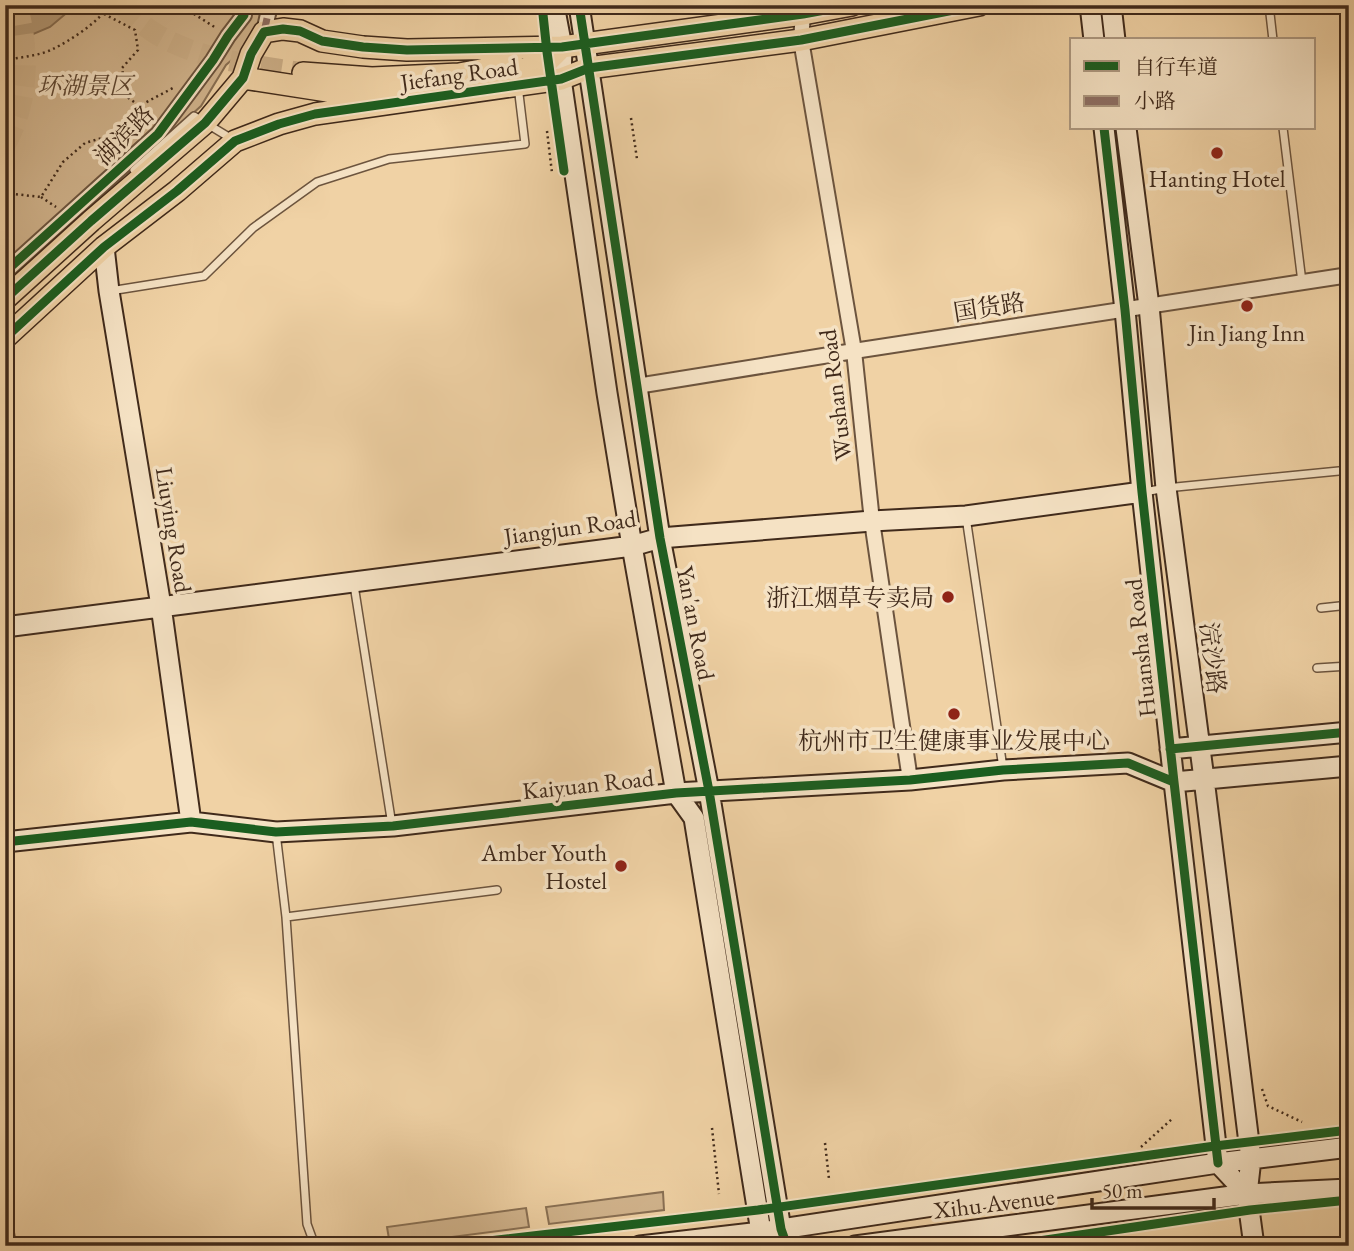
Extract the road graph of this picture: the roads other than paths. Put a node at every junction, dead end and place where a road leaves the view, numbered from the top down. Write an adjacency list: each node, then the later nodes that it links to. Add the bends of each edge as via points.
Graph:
1 (244, 5): 30 (street, 湖滨路, via 244,15 158,134)
2 (270, 5): 11 (street)
3 (554, 5): 17 (main road, Yan'an Road)
4 (579, 5): 16 (main road, Yan'an Road)
5 (852, 5): 10 (main road)
6 (979, 5): 15 (main road, Jiefang Road)
7 (1090, 5): 12 (main road)
8 (1111, 5): 13 (main road)
9 (1269, 5): 14 (lane)
10 (802, 10): 15 (street, Wushan Road); 16 (main road)
11 (264, 32): 17 (main road, via 300,31 322,41 407,50); 20 (main road)
12 (1094, 38)
13 (1115, 38)
14 (1273, 38)
15 (801, 40): 18 (main road, Jiefang Road); 38 (street, Wushan Road)
16 (586, 44): 17 (main road); 18 (main road, Yan'an Road)
17 (562, 47): 19 (main road, via 514,64 459,74 372,78); 20 (main road, via 545,64 445,87 334,92); 21 (main road, Yan'an Road)
18 (589, 68): 21 (main road, Jiefang Road); 39 (main road, Yan'an Road)
19 (303, 74)
20 (243, 78): 23 (main road)
21 (561, 79): 22 (main road, Jiefang Road); 46 (main road, Yan'an Road)
22 (518, 86): 27 (main road, Jiefang Road, via 316,114); 33 (lane, via 525,144 389,159 317,182 253,228 204,276)
23 (205, 123): 27 (lane); 28 (lane, via 194,116); 34 (main road)
24 (1104, 130): 36 (main road, Huansha Road)
25 (1126, 130): 35 (main road, 浣沙路)
26 (1283, 130): 32 (lane)
27 (235, 141): 29 (main road, Jiefang Road)
28 (125, 179)
29 (104, 247): 33 (main road, Liuying Road); 37 (main road, Jiefang Road)
30 (5, 272)
31 (1349, 275): 32 (street, 国货路)
32 (1302, 282): 35 (street, 国货路)
33 (109, 291): 49 (main road, Liuying Road)
34 (5, 299)
35 (1149, 306): 36 (street, 国货路); 41 (main road, 浣沙路)
36 (1125, 310): 38 (street, 国货路); 42 (main road, Huansha Road)
37 (5, 338)
38 (854, 351): 39 (street, 国货路); 44 (street, Wushan Road)
39 (637, 386): 45 (main road, Yan'an Road)
40 (1349, 470): 41 (lane)
41 (1166, 488): 42 (lane); 55 (main road, 浣沙路)
42 (1142, 492): 43 (main road, Jiangjun Road); 56 (main road, Huansha Road)
43 (966, 516): 44 (main road, Jiangjun Road); 58 (lane)
44 (872, 521): 45 (main road, Jiangjun Road); 60 (street, Wushan Road)
45 (660, 538): 46 (main road, Jiangjun Road); 62 (main road, Yan'an Road)
46 (632, 545): 47 (main road, Jiangjun Road); 63 (main road, Yan'an Road)
47 (353, 581): 49 (main road, Jiangjun Road); 65 (lane)
48 (1349, 605): 50 (lane)
49 (161, 606): 51 (main road, Jiangjun Road); 64 (main road, Liuying Road)
50 (1321, 608)
51 (5, 627)
52 (1349, 666): 53 (lane)
53 (1317, 668)
54 (1349, 732): 55 (main road)
55 (1199, 746): 56 (main road); 59 (main road, 浣沙路)
56 (1170, 749): 61 (main road, Huansha Road)
57 (1349, 766): 59 (main road, Kaiyuan Road)
58 (1003, 770): 60 (main road, Kaiyuan Road); 61 (main road, Kaiyuan Road, via 1128,763)
59 (1204, 779): 61 (main road, Kaiyuan Road); 71 (main road, 浣沙路)
60 (910, 780): 62 (main road, Kaiyuan Road)
61 (1174, 782): 72 (main road, Huansha Road)
62 (709, 791): 63 (main road, Kaiyuan Road); 75 (main road, Yan'an Road)
63 (677, 793): 65 (main road, Kaiyuan Road); 76 (main road, Yan'an Road, via 694,818)
64 (191, 822): 66 (main road, Kaiyuan Road); 67 (main road, Kaiyuan Road)
65 (393, 826): 66 (main road, Kaiyuan Road)
66 (276, 832): 69 (lane)
67 (5, 842)
68 (497, 890): 69 (lane)
69 (286, 917): 77 (lane, via 307,1224)
70 (1349, 1147): 71 (main road, Xihu Avenue)
71 (1251, 1159): 72 (main road, Xihu Avenue); 74 (main road, 浣沙路)
72 (1217, 1163): 74 (main road); 75 (main road, Xihu Avenue)
73 (1349, 1189): 74 (main road, Xihu Avenue)
74 (1247, 1195): 79 (main road, Xihu Avenue); 80 (main road, 浣沙路)
75 (784, 1238): 76 (main road, Xihu Avenue)
76 (765, 1239): 78 (main road, Xihu Avenue)
77 (315, 1246)
78 (640, 1246)
79 (855, 1246)
80 (1254, 1246)

